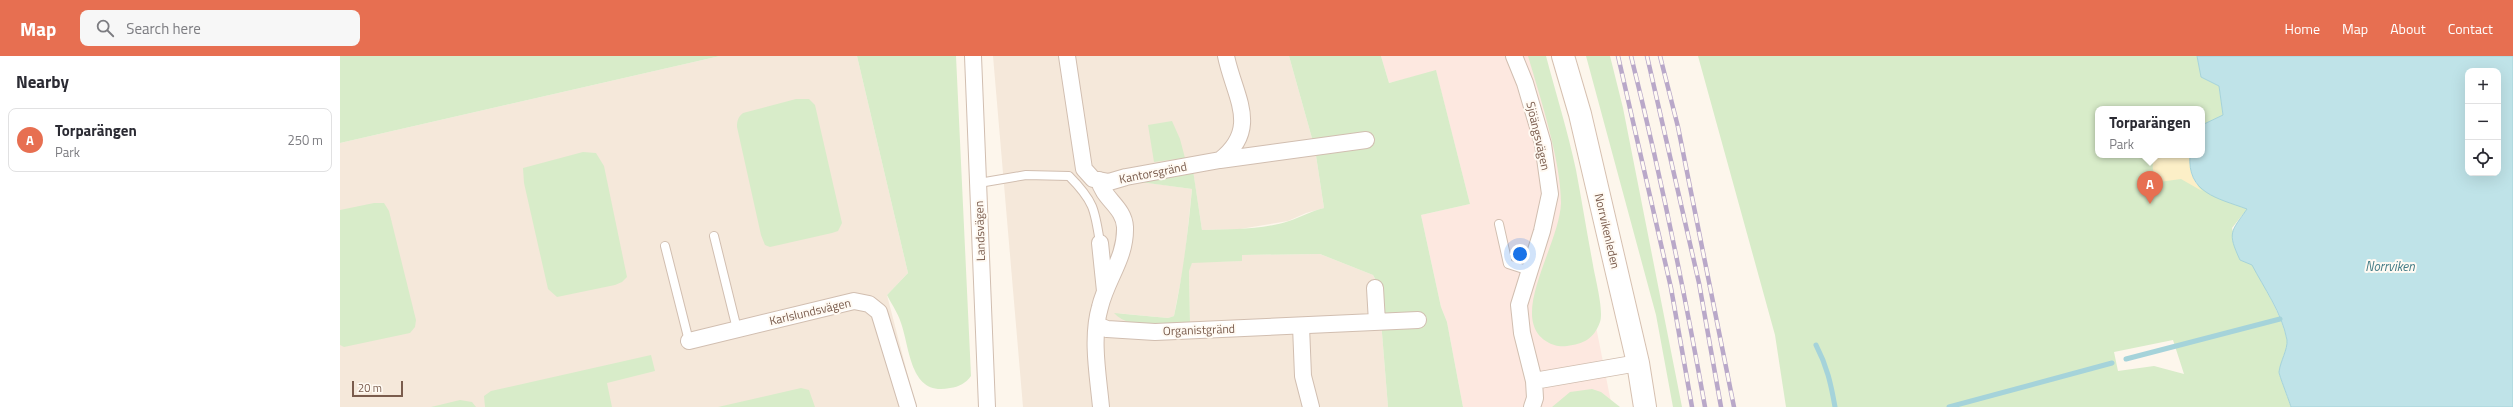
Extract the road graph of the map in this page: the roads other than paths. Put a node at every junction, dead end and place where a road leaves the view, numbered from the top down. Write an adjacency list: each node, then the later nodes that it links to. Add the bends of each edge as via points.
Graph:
1 (972, 56): 8 (street, Landsvägen)
2 (1067, 56): 9 (street, via 1084,169)
3 (1226, 56): 7 (street, via 1243,109 1242,133 1232,151)
4 (1514, 56): 15 (street, Sjöängsvägen, via 1543,144 1550,194)
5 (1563, 56): 24 (main road, Norrvikenleden, via 1580,114)
6 (1366, 140): 7 (street, Kantorsgränd)
7 (1220, 160): 9 (street, Kantorsgränd, via 1126,177)
8 (979, 183): 10 (lane, via 1026,175 1069,176 1086,193); 26 (street, Landsvägen)
9 (1102, 186): 10 (lane); 17 (street, via 1123,213 1125,226 1124,251)
10 (1090, 201): 13 (lane, via 1095,210)
11 (1499, 224): 15 (lane, via 1508,264)
12 (714, 236): 22 (lane)
13 (1100, 243): 17 (street)
14 (665, 246): 23 (lane)
15 (1530, 271): 25 (street, Sjöängsvägen, via 1519,305 1522,333)
16 (1375, 288): 19 (street)
17 (1105, 293): 20 (street, via 1099,308)
18 (1418, 320): 19 (street, Organistgränd)
19 (1378, 322): 21 (street, Organistgränd)
20 (1097, 325): 21 (street, Organistgränd, via 1107,330 1155,332); 28 (street)
21 (1301, 326): 29 (street, via 1303,376)
22 (737, 329): 23 (street, Karlslundsvägen); 27 (street, Karlslundsvägen, via 854,301 869,304 880,312)
23 (689, 342)
24 (1638, 363): 25 (street); 31 (main road, Norrvikenleden)
25 (1534, 380): 30 (street, Sjöängsvägen, via 1535,398)
26 (984, 406)
27 (908, 407)
28 (1100, 407)
29 (1311, 407)
30 (1532, 407)
31 (1645, 407)

